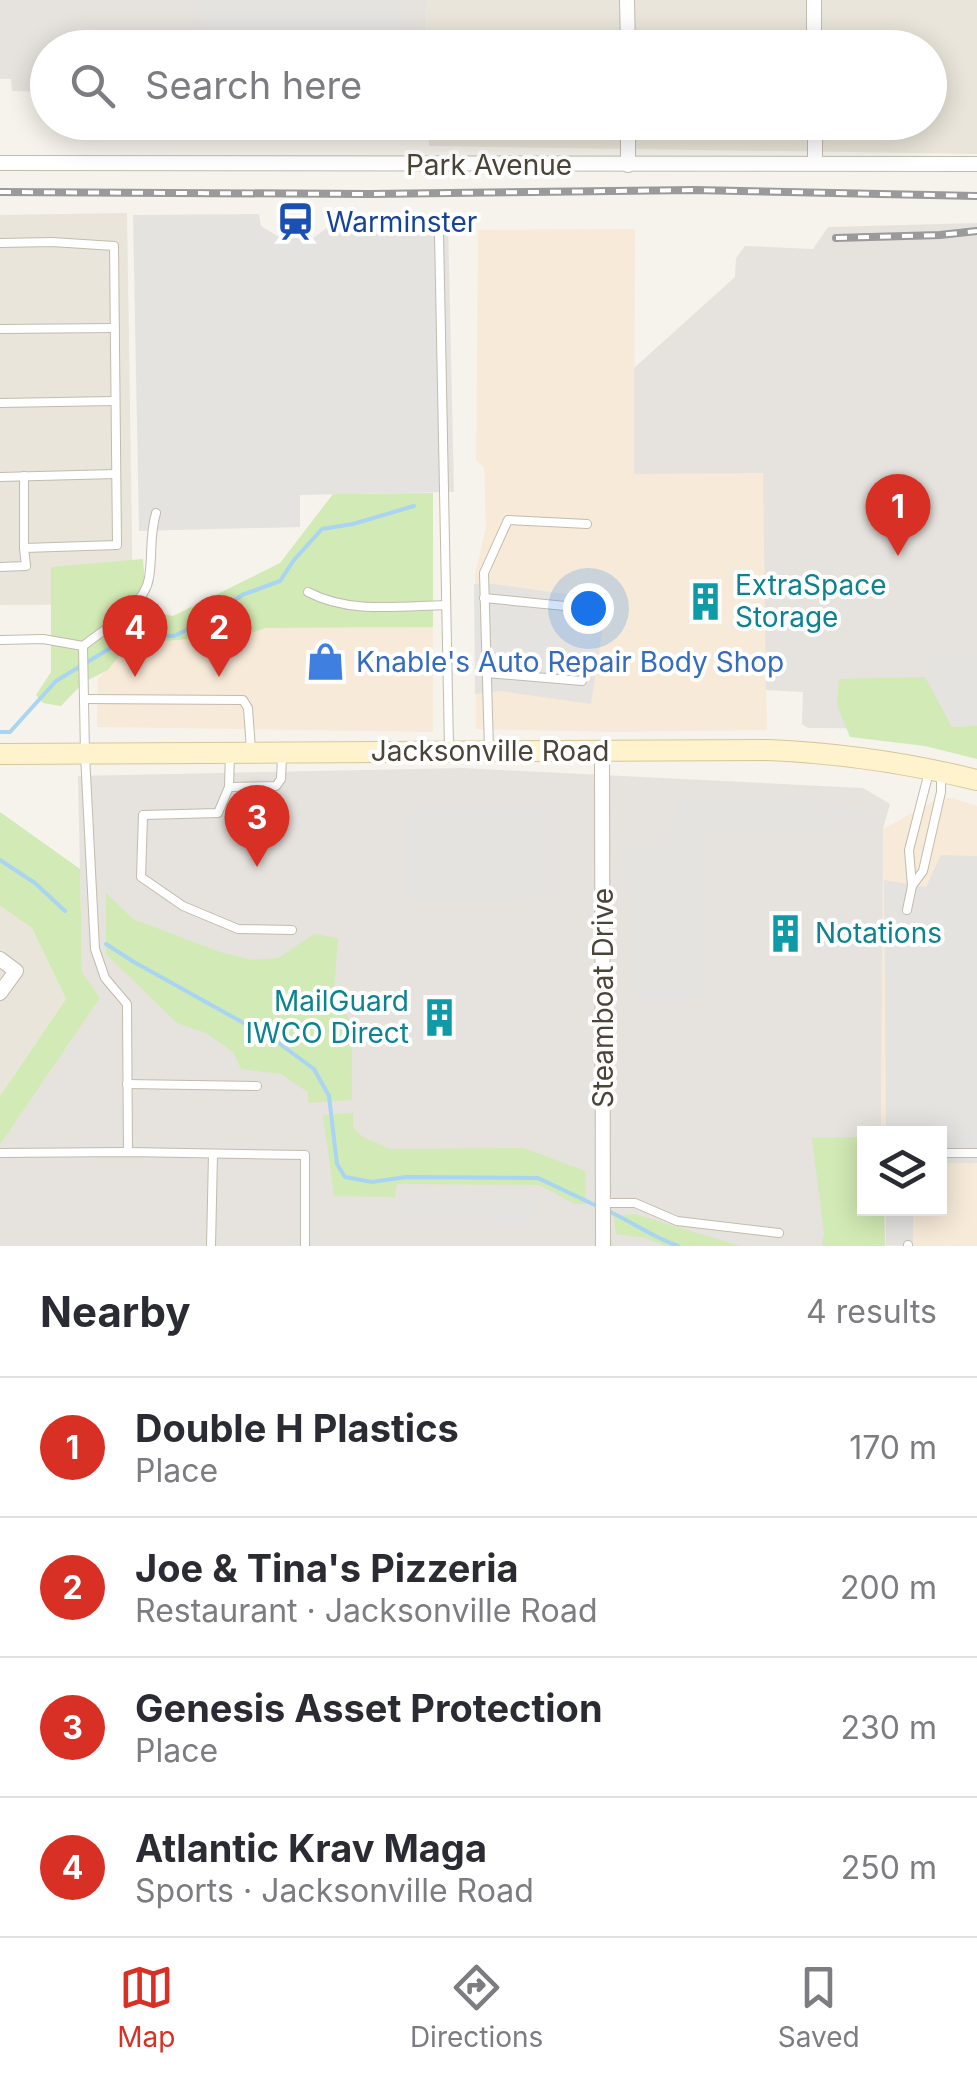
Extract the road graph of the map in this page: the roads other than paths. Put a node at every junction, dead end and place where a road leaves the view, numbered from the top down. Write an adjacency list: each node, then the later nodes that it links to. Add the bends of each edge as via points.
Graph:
1 (627, 0): 3 (street)
2 (814, 0): 4 (street)
3 (628, 30)
4 (814, 30)
5 (628, 140): 9 (street)
6 (815, 140): 7 (street)
7 (815, 163): 9 (street, Park Avenue); 10 (street, Park Avenue)
8 (0, 164): 9 (street, Park Avenue)
9 (628, 164)
10 (977, 164)
11 (439, 232): 26 (lane)
12 (0, 243): 13 (lane, via 114,246)
13 (114, 328): 14 (lane); 15 (lane)
14 (0, 329)
15 (116, 401): 16 (lane); 17 (lane)
16 (0, 403)
17 (116, 474): 18 (lane); 22 (lane, via 117,545)
18 (24, 476): 19 (lane); 22 (lane)
19 (0, 477)
20 (156, 513): 29 (lane, via 147,589)
21 (587, 524): 25 (lane, via 508,520 484,573)
22 (24, 548): 23 (lane, via 26,566)
23 (0, 568)
24 (308, 592): 26 (lane, via 349,606)
25 (484, 598): 27 (lane); 30 (lane)
26 (446, 605): 33 (lane)
27 (565, 606)
28 (0, 640): 29 (lane)
29 (83, 646): 32 (lane)
30 (486, 673): 31 (lane); 34 (lane)
31 (582, 680)
32 (84, 700): 37 (lane, via 243,700 248,708); 39 (lane)
33 (449, 751): 34 (main road, Jacksonville Road); 36 (main road, Jacksonville Road)
34 (489, 751): 35 (main road, Jacksonville Road)
35 (602, 751): 40 (main road, Jacksonville Road, via 836,753); 55 (street, Steamboat Drive)
36 (282, 752): 37 (main road, Jacksonville Road); 42 (lane, via 276,786)
37 (240, 753): 39 (main road, Jacksonville Road); 42 (lane)
38 (0, 754): 39 (main road, Jacksonville Road)
39 (85, 755): 48 (lane, via 95,949 106,978 127,1004)
40 (936, 771): 41 (main road, Jacksonville Road); 43 (lane, via 909,850); 43 (lane, via 941,792 923,871)
41 (977, 780)
42 (229, 787): 45 (lane, via 218,813 143,815 141,877 183,906 238,929)
43 (912, 886): 44 (lane)
44 (907, 910)
45 (292, 930)
46 (0, 959): 47 (street, via 16,971)
47 (0, 992)
48 (128, 1084): 49 (lane); 50 (lane)
49 (256, 1086)
50 (128, 1152): 52 (lane); 53 (lane)
51 (947, 1153): 54 (lane)
52 (0, 1154)
53 (212, 1154): 57 (lane); 58 (lane, via 305,1155)
54 (977, 1154)
55 (603, 1203): 56 (lane, via 635,1203 677,1222); 59 (street, Steamboat Drive)
56 (778, 1233)
57 (211, 1246)
58 (306, 1246)
59 (602, 1246)

